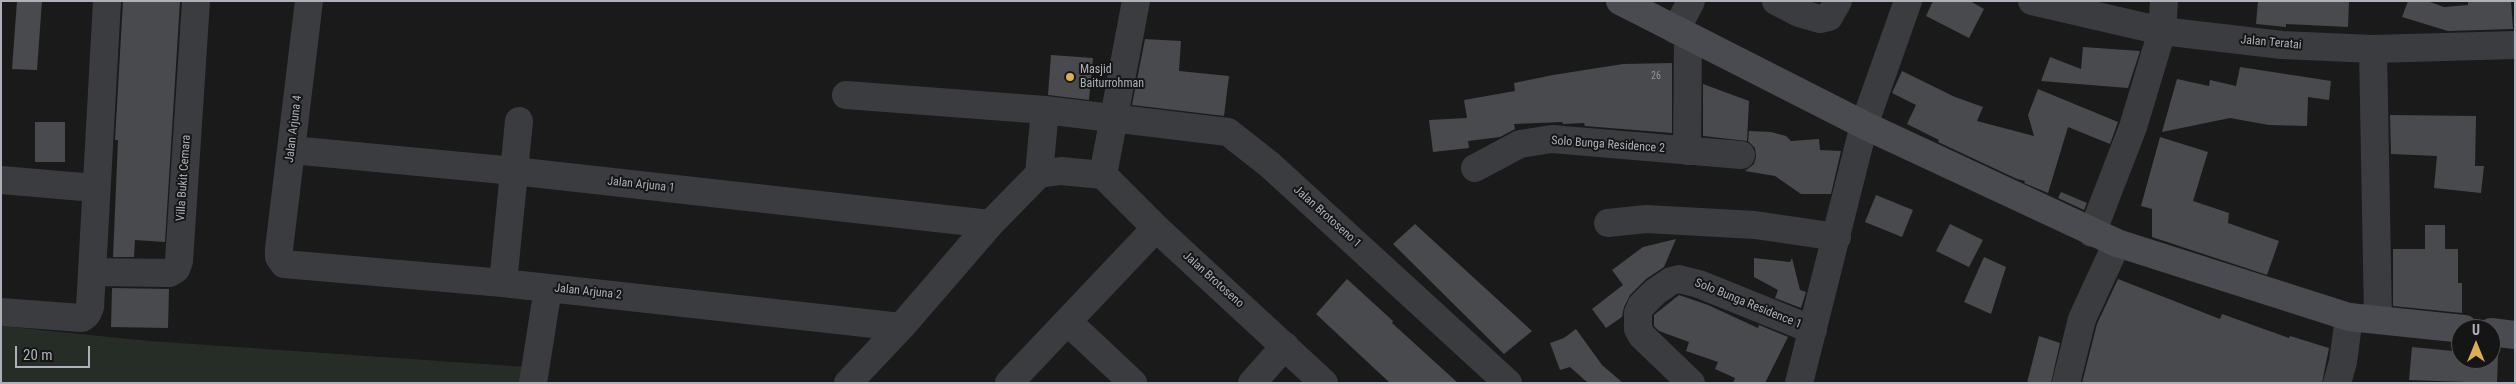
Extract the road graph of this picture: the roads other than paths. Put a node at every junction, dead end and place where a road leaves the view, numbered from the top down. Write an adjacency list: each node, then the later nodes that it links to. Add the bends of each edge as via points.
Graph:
1 (108, 1): 37 (street)
2 (196, 1): 37 (street, Villa Bukit Cemara, via 178,265 168,273)
3 (309, 1): 21 (street, Jalan Arjuna 4)
4 (1136, 1): 18 (street)
5 (1620, 1): 13 (street)
6 (1692, 1): 13 (street)
7 (1776, 1): 8 (street, via 1820,19 1829,17)
8 (1838, 1)
9 (1908, 1): 20 (street)
10 (2032, 1): 12 (street, Jalan Teratai)
11 (2164, 1): 12 (street)
12 (2162, 31): 15 (street, Jalan Teratai, via 2282,45); 33 (street, via 2133,127)
13 (1682, 34): 20 (street); 22 (street)
14 (2515, 45): 15 (street, Jalan Teratai)
15 (2373, 49): 42 (street)
16 (846, 95): 17 (street, Jalan Brotoseno 1)
17 (1045, 110): 18 (street, Jalan Brotoseno 1); 26 (street)
18 (1114, 118): 27 (street); 56 (street, Jalan Brotoseno 1, via 1221,130 1234,136 1270,165)
19 (519, 121): 25 (street)
20 (1864, 124): 33 (street); 34 (street)
21 (292, 150): 25 (street, Jalan Arjuna 1); 36 (street, Jalan Arjuna 4)
22 (1687, 151): 23 (street, Solo Bunga Residence 2); 24 (street, Solo Bunga Residence 2, via 1552,140 1520,144)
23 (1741, 155)
24 (1475, 168)
25 (514, 171): 31 (street, Jalan Arjuna 1); 38 (street)
26 (1039, 174): 27 (street, via 1060,171); 31 (street)
27 (1103, 175): 32 (street, Jalan Brotoseno)
28 (1, 180): 29 (street)
29 (83, 187)
30 (1608, 223): 34 (street, via 1646,219 1756,225)
31 (990, 224): 44 (street)
32 (1156, 228): 43 (street); 49 (street, Jalan Brotoseno)
33 (2092, 233): 35 (street)
34 (1837, 237): 46 (street)
35 (2117, 243): 41 (street); 59 (street, via 2082,319)
36 (279, 257): 38 (street, Jalan Arjuna 2, via 284,264 293,266)
37 (92, 272): 40 (street, via 90,307 82,318)
38 (503, 283): 39 (street, Jalan Arjuna 2)
39 (548, 288): 44 (street, Jalan Arjuna 2); 50 (street)
40 (1, 312)
41 (2349, 317): 42 (street); 60 (street)
42 (2378, 319): 45 (street)
43 (1068, 322): 52 (street); 53 (street)
44 (901, 327): 51 (street)
45 (2451, 327)
46 (1813, 330): 57 (street, Solo Bunga Residence 1, via 1699,284 1679,279 1671,281 1641,306 1638,329); 58 (street)
47 (2501, 333): 48 (street)
48 (2515, 335)
49 (1285, 346): 54 (street); 55 (street, Jalan Brotoseno)
50 (533, 383)
51 (848, 383)
52 (1009, 383)
53 (1133, 383)
54 (1252, 383)
55 (1324, 383)
56 (1508, 383)
57 (1691, 383)
58 (1799, 383)
59 (2066, 383)
60 (2338, 383)

